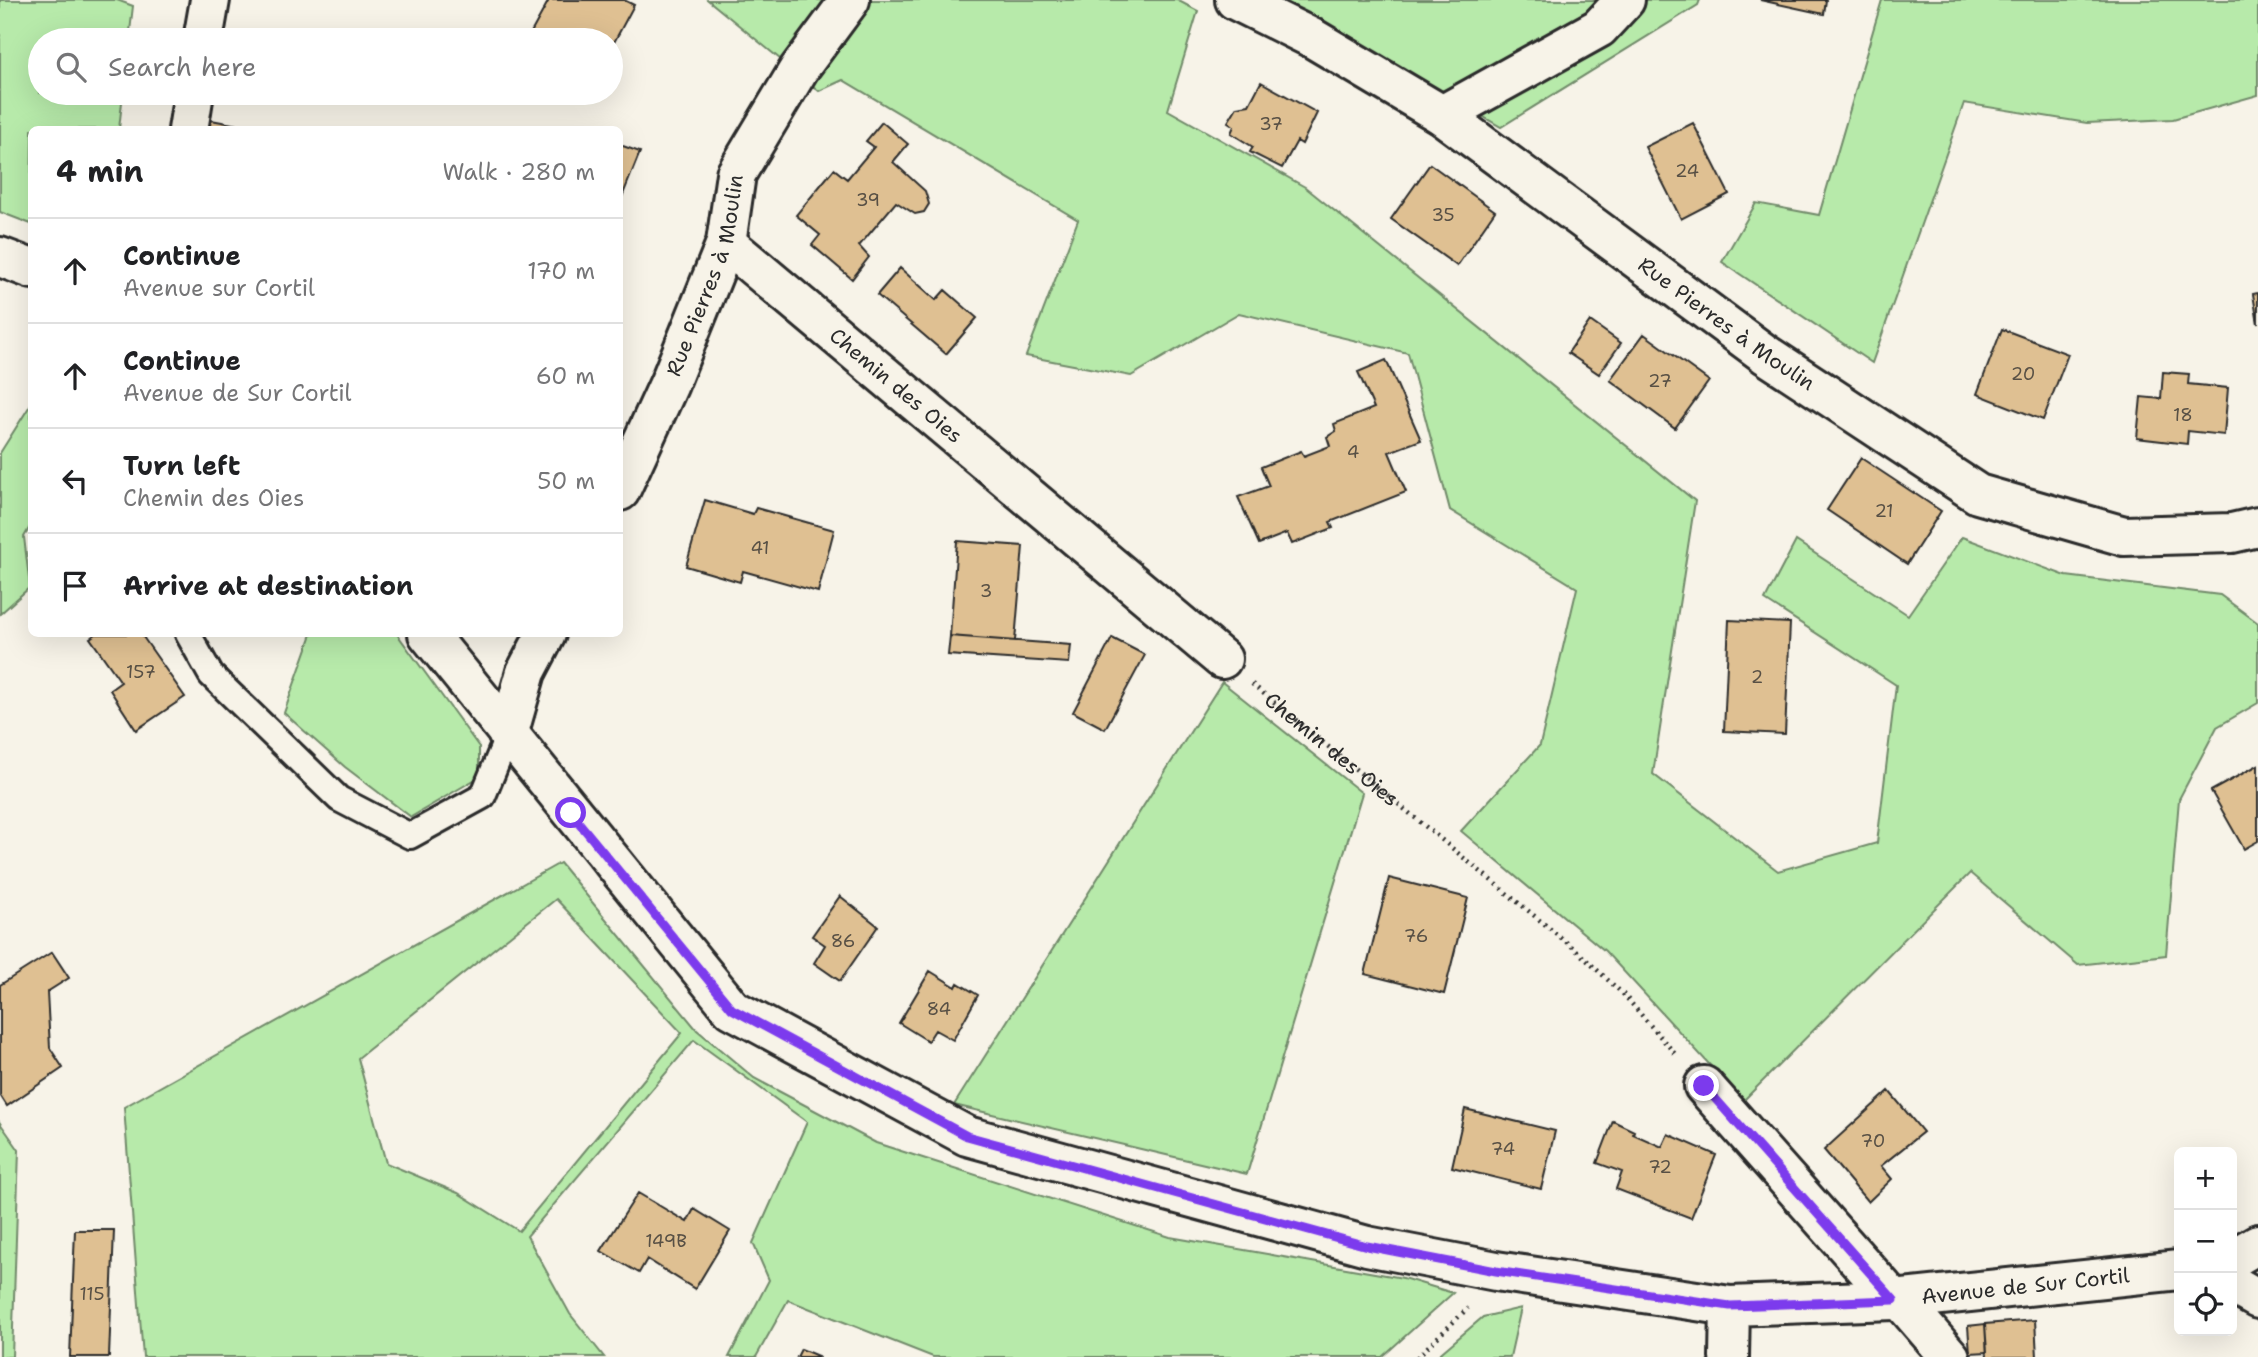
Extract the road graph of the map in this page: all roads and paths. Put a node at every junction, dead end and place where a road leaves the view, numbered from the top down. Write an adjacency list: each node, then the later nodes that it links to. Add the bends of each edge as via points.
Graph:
1 (210, 0): 5 (main road)
2 (850, 0): 9 (main road, Rue Pierres à Moulin, via 799,69 736,174)
3 (1235, 0): 7 (main road, Rue Pierres à Moulin, via 1314,39)
4 (1625, 0): 7 (main road, via 1599,28)
5 (205, 28)
6 (192, 105): 8 (main road)
7 (1442, 114): 13 (main road, Rue Pierres à Moulin, via 1765,354 1978,494 2124,536 2232,533)
8 (189, 126)
9 (726, 243): 12 (main road, Rue Pierres à Moulin); 17 (main road, Chemin des Oies)
10 (0, 257): 11 (main road)
11 (28, 268)
12 (623, 484)
13 (2258, 527)
14 (190, 637): 18 (lane, via 211,675 339,799 410,836 484,796)
15 (430, 637): 18 (main road, Avenue de Sur Cortil)
16 (544, 637): 18 (main road, via 526,672)
17 (1222, 659): 19 (path, Chemin des Oies, via 1576,950 1624,995)
18 (508, 735): 23 (main road, Avenue de Sur Cortil, via 732,1009 955,1130 1367,1246)
19 (1704, 1086): 27 (main road)
20 (2258, 1244): 21 (main road)
21 (2237, 1256)
22 (2237, 1270): 25 (main road)
23 (1496, 1271): 29 (main road, Avenue de Sur Cortil); 30 (path, via 1458,1321)
24 (2174, 1271): 27 (main road, Avenue de Sur Cortil)
25 (2258, 1276)
26 (2237, 1287): 28 (main road)
27 (1897, 1299): 29 (main road, Avenue de Sur Cortil); 32 (main road)
28 (2258, 1299)
29 (1730, 1306): 31 (main road)
30 (1417, 1357)
31 (1729, 1357)
32 (1950, 1357)

